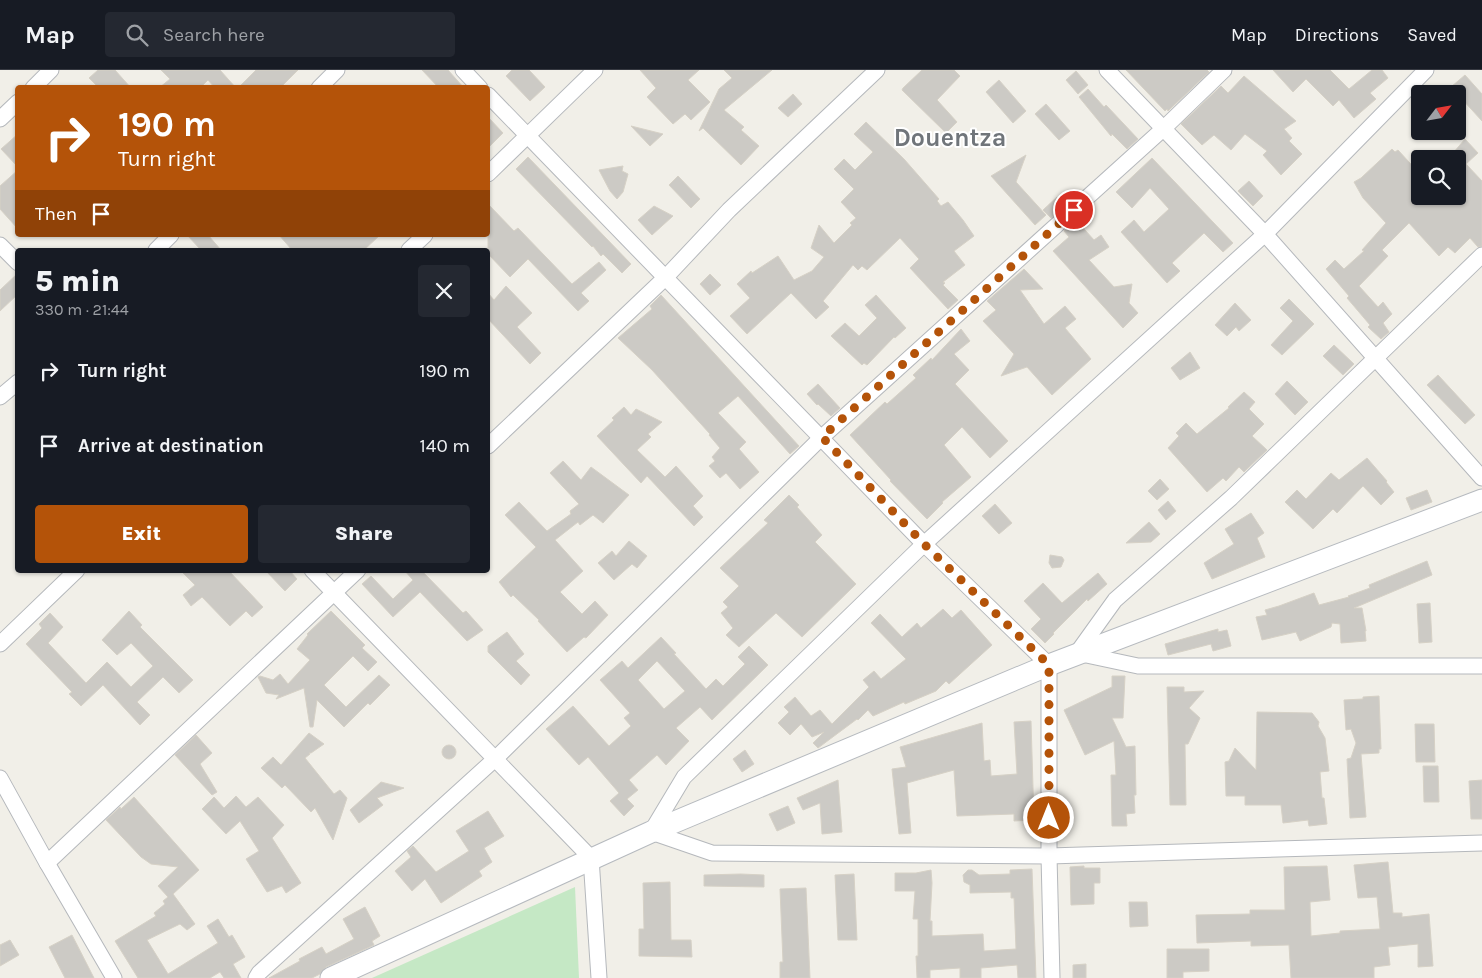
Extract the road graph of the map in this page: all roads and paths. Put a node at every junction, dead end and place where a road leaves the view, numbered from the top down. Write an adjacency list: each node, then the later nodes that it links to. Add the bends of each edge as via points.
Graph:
1 (51, 70): 9 (street)
2 (337, 70): 10 (street)
3 (463, 70): 11 (street)
4 (595, 70): 16 (street)
5 (876, 70): 26 (street, via 729,210)
6 (1107, 70): 15 (street)
7 (1224, 70): 15 (street)
8 (1426, 70): 18 (street)
9 (36, 85)
10 (322, 85)
11 (477, 85)
12 (490, 97): 16 (street)
13 (15, 105): 14 (street)
14 (0, 119)
15 (1163, 129): 18 (street); 28 (street)
16 (528, 136): 17 (street); 26 (street)
17 (490, 172)
18 (1265, 234): 27 (street); 32 (street)
19 (169, 237): 22 (street)
20 (422, 237): 23 (street)
21 (0, 245): 25 (street)
22 (158, 248)
23 (411, 248)
24 (1482, 255): 27 (street)
25 (15, 260)
26 (666, 277): 28 (street); 29 (street)
27 (1376, 359): 30 (street); 38 (street, via 1231,498 1115,600)
28 (822, 437): 32 (street); 41 (street)
29 (490, 444)
30 (1482, 478)
31 (1482, 500): 38 (main road)
32 (924, 544): 39 (street); 43 (street, via 684,777)
33 (74, 573): 37 (street)
34 (315, 573): 36 (street)
35 (355, 573): 36 (street)
36 (334, 592): 41 (street); 47 (street)
37 (0, 644)
38 (1077, 653): 39 (main road); 40 (street, via 1138,666)
39 (1049, 665): 43 (main road); 45 (street)
40 (1482, 666)
41 (495, 759): 46 (street); 49 (street)
42 (0, 778): 47 (street)
43 (651, 832): 45 (street, via 712,853); 46 (main road)
44 (1482, 843): 45 (street)
45 (1049, 856): 52 (street)
46 (591, 858): 50 (main road); 51 (street)
47 (47, 863): 48 (street)
48 (114, 978)
49 (256, 978)
50 (331, 978)
51 (599, 978)
52 (1052, 978)

